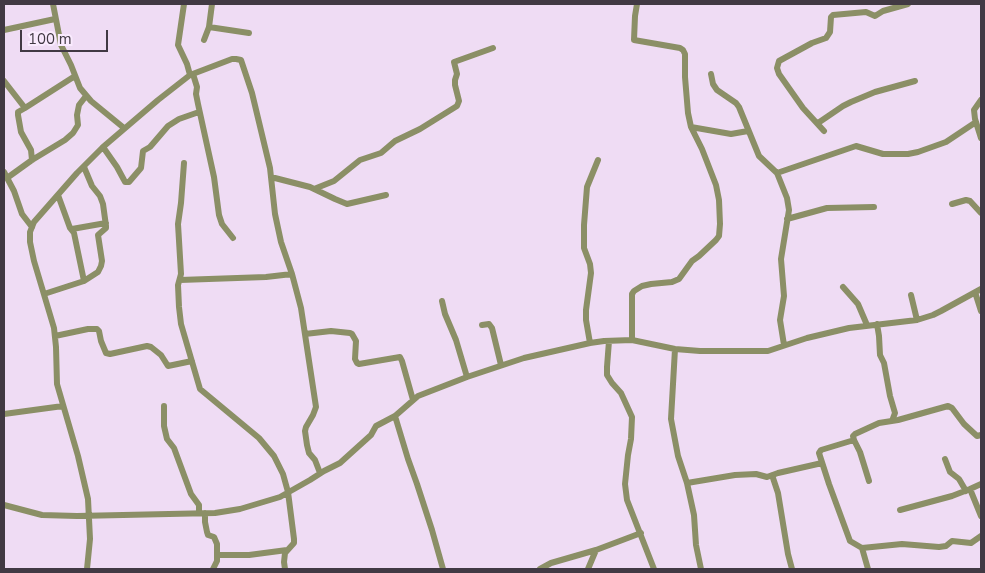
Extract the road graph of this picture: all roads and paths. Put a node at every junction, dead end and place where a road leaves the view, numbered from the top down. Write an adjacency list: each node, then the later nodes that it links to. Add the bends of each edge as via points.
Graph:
1 (53, 4): 6 (street)
2 (184, 4): 12 (street, via 178,45)
3 (212, 4): 7 (street)
4 (638, 4): 23 (street, via 634,40 680,48 684,52)
5 (908, 4): 22 (street, via 875,16 866,12 833,15 826,38 779,61 779,74)
6 (55, 18): 8 (street); 14 (street, via 61,45)
7 (209, 27): 9 (street); 10 (street)
8 (4, 30)
9 (249, 33)
10 (204, 40)
11 (494, 48): 36 (street, via 454,62 457,106 396,140 381,153 360,160 334,181)
12 (191, 74): 20 (street, via 197,87); 24 (street); 35 (street, via 232,59 241,60)
13 (711, 74): 25 (street, via 717,90 739,107)
14 (74, 76): 17 (street); 19 (street)
15 (4, 81): 19 (street)
16 (915, 81): 22 (street, via 851,102)
17 (86, 96): 24 (street); 29 (street, via 79,105 78,125 73,133)
18 (981, 100): 21 (street, via 974,110)
19 (25, 108): 29 (street, via 18,115)
20 (199, 112): 28 (street, via 168,126 144,151 140,168 129,182 125,182); 46 (street, via 220,220)
21 (976, 122): 27 (street); 33 (street, via 946,142 918,152 883,154 856,146)
22 (818, 123): 26 (street)
23 (691, 127): 25 (street, via 731,134); 62 (street, via 720,200 718,236 679,279 642,286 634,291)
24 (124, 128): 28 (street)
25 (748, 131): 33 (street, via 759,156)
26 (824, 131)
27 (981, 138)
28 (102, 148): 32 (street)
29 (32, 160): 34 (street)
30 (598, 160): 64 (street, via 587,187 584,213 584,248 591,273 586,310)
31 (184, 163): 48 (street, via 178,219)
32 (84, 167): 37 (street); 43 (street, via 102,200)
33 (777, 173): 42 (street, via 787,198 789,210)
34 (5, 175): 44 (street, via 22,214)
35 (271, 177): 36 (street); 47 (street, via 275,214)
36 (314, 189): 38 (street, via 347,204)
37 (58, 195): 44 (street); 45 (street)
38 (386, 195)
39 (952, 204): 41 (street, via 970,201)
40 (874, 206): 42 (street, via 827,208)
41 (981, 213)
42 (786, 219): 65 (street, via 781,259 784,296 780,320)
43 (106, 223): 45 (street); 49 (street, via 106,228 98,235 100,269)
44 (32, 227): 52 (street, via 30,242)
45 (72, 229): 49 (street)
46 (233, 238)
47 (292, 274): 48 (street); 60 (street)
48 (180, 280): 67 (street, via 180,317)
49 (84, 281): 52 (street)
50 (843, 286): 59 (street, via 858,304)
51 (978, 291): 55 (street); 56 (street, via 933,315)
52 (44, 294): 61 (street)
53 (911, 295): 56 (street)
54 (442, 301): 69 (street)
55 (981, 311)
56 (916, 320): 57 (street)
57 (877, 324): 59 (street); 75 (street, via 880,355 895,413)
58 (482, 325): 68 (street, via 489,324 492,328)
59 (867, 325): 65 (street)
60 (304, 334): 70 (street, via 331,331 352,334 356,341 355,359 359,364 400,357); 80 (street, via 316,407 305,431 307,448)
61 (55, 336): 67 (street, via 97,329 106,353 147,346 161,355 168,366); 71 (street, via 56,384)
62 (632, 340): 63 (street); 66 (street)
63 (609, 341): 64 (street); 93 (street, via 608,375 632,417 625,484 632,514)
64 (590, 343): 68 (street)
65 (784, 345): 66 (street, via 764,351)
66 (675, 348): 83 (street, via 671,419 678,456)
67 (192, 361): 86 (street, via 200,389 264,443 283,474)
68 (501, 365): 69 (street)
69 (467, 377): 70 (street)
70 (413, 400): 74 (street)
71 (63, 406): 73 (street); 90 (street, via 84,478)
72 (164, 406): 89 (street, via 167,439)
73 (4, 414)
74 (395, 416): 80 (street, via 376,426 371,435 342,462); 102 (street)
75 (892, 421): 76 (street, via 948,406 977,436); 77 (street, via 858,432)
76 (981, 435)
77 (854, 440): 79 (street, via 820,451); 82 (street)
78 (945, 459): 85 (street, via 950,472)
79 (822, 463): 81 (street); 95 (street, via 850,541)
80 (320, 474): 86 (street)
81 (772, 475): 83 (street, via 735,475); 107 (street)
82 (869, 481)
83 (688, 483): 106 (street)
84 (981, 484): 85 (street)
85 (968, 490): 88 (street); 91 (street)
86 (288, 492): 89 (street, via 254,506); 96 (street, via 294,543)
87 (4, 505): 90 (street, via 42,515)
88 (900, 510)
89 (202, 513): 90 (street); 98 (street, via 206,532 216,540)
90 (90, 516): 99 (street)
91 (981, 516): 92 (street)
92 (981, 522)
93 (641, 533): 97 (street); 105 (street)
94 (981, 536): 95 (street, via 971,543 952,541 939,547 902,544)
95 (862, 548): 108 (street)
96 (287, 550): 98 (street); 101 (street)
97 (596, 550): 103 (street); 104 (street)
98 (217, 555): 100 (street)
99 (87, 569)
100 (213, 569)
101 (285, 569)
102 (443, 569)
103 (540, 569)
104 (588, 569)
105 (654, 569)
106 (701, 569)
107 (792, 569)
108 (868, 569)

